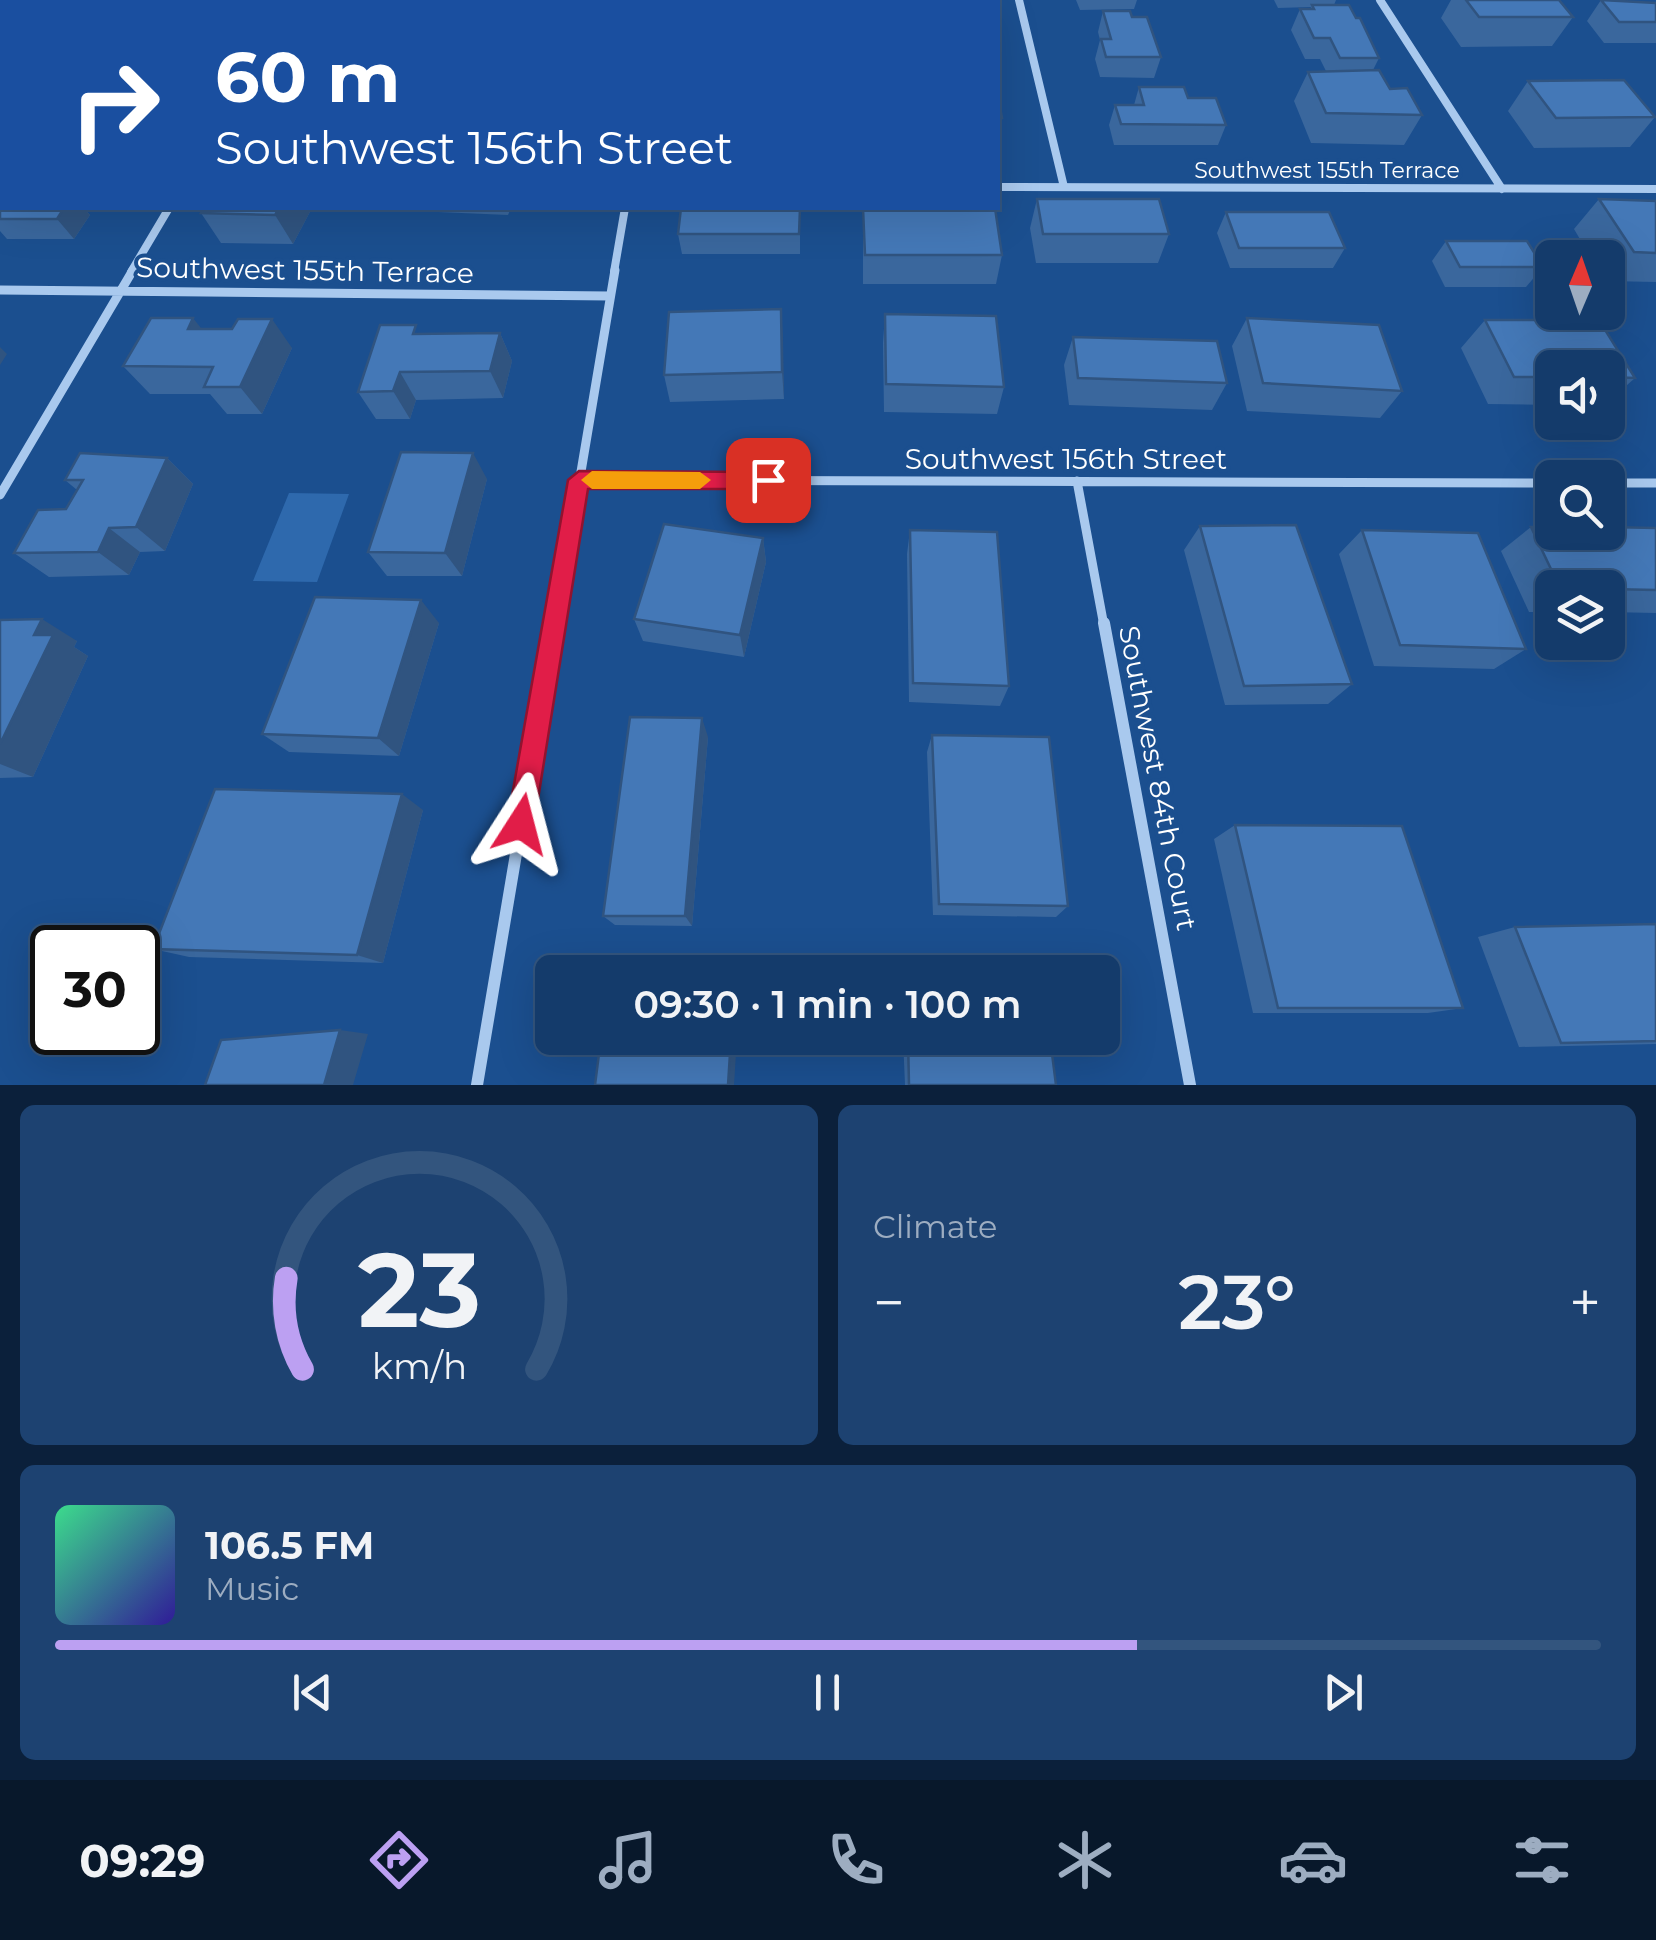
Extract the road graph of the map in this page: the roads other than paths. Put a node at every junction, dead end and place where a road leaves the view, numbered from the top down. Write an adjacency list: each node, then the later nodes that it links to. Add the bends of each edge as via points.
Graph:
1 (1019, 0): 4 (street)
2 (1380, 0): 5 (street)
3 (1000, 187): 4 (street, Southwest 155th Terrace)
4 (1064, 187): 5 (street, Southwest 155th Terrace)
5 (1502, 189): 6 (street, Southwest 155th Terrace)
6 (1656, 189)
7 (168, 210): 10 (street)
8 (625, 210): 11 (street)
9 (0, 290): 10 (street, Southwest 155th Terrace)
10 (120, 291): 11 (street, Southwest 155th Terrace); 17 (street)
11 (610, 296): 12 (street)
12 (579, 480): 13 (street, Southwest 156th Street); 18 (street)
13 (1077, 481): 14 (street, Southwest 156th Street); 19 (street, Southwest 84th Court)
14 (1535, 482)
15 (1625, 483): 16 (street)
16 (1656, 483)
17 (0, 495)
18 (476, 1085)
19 (1190, 1085)

